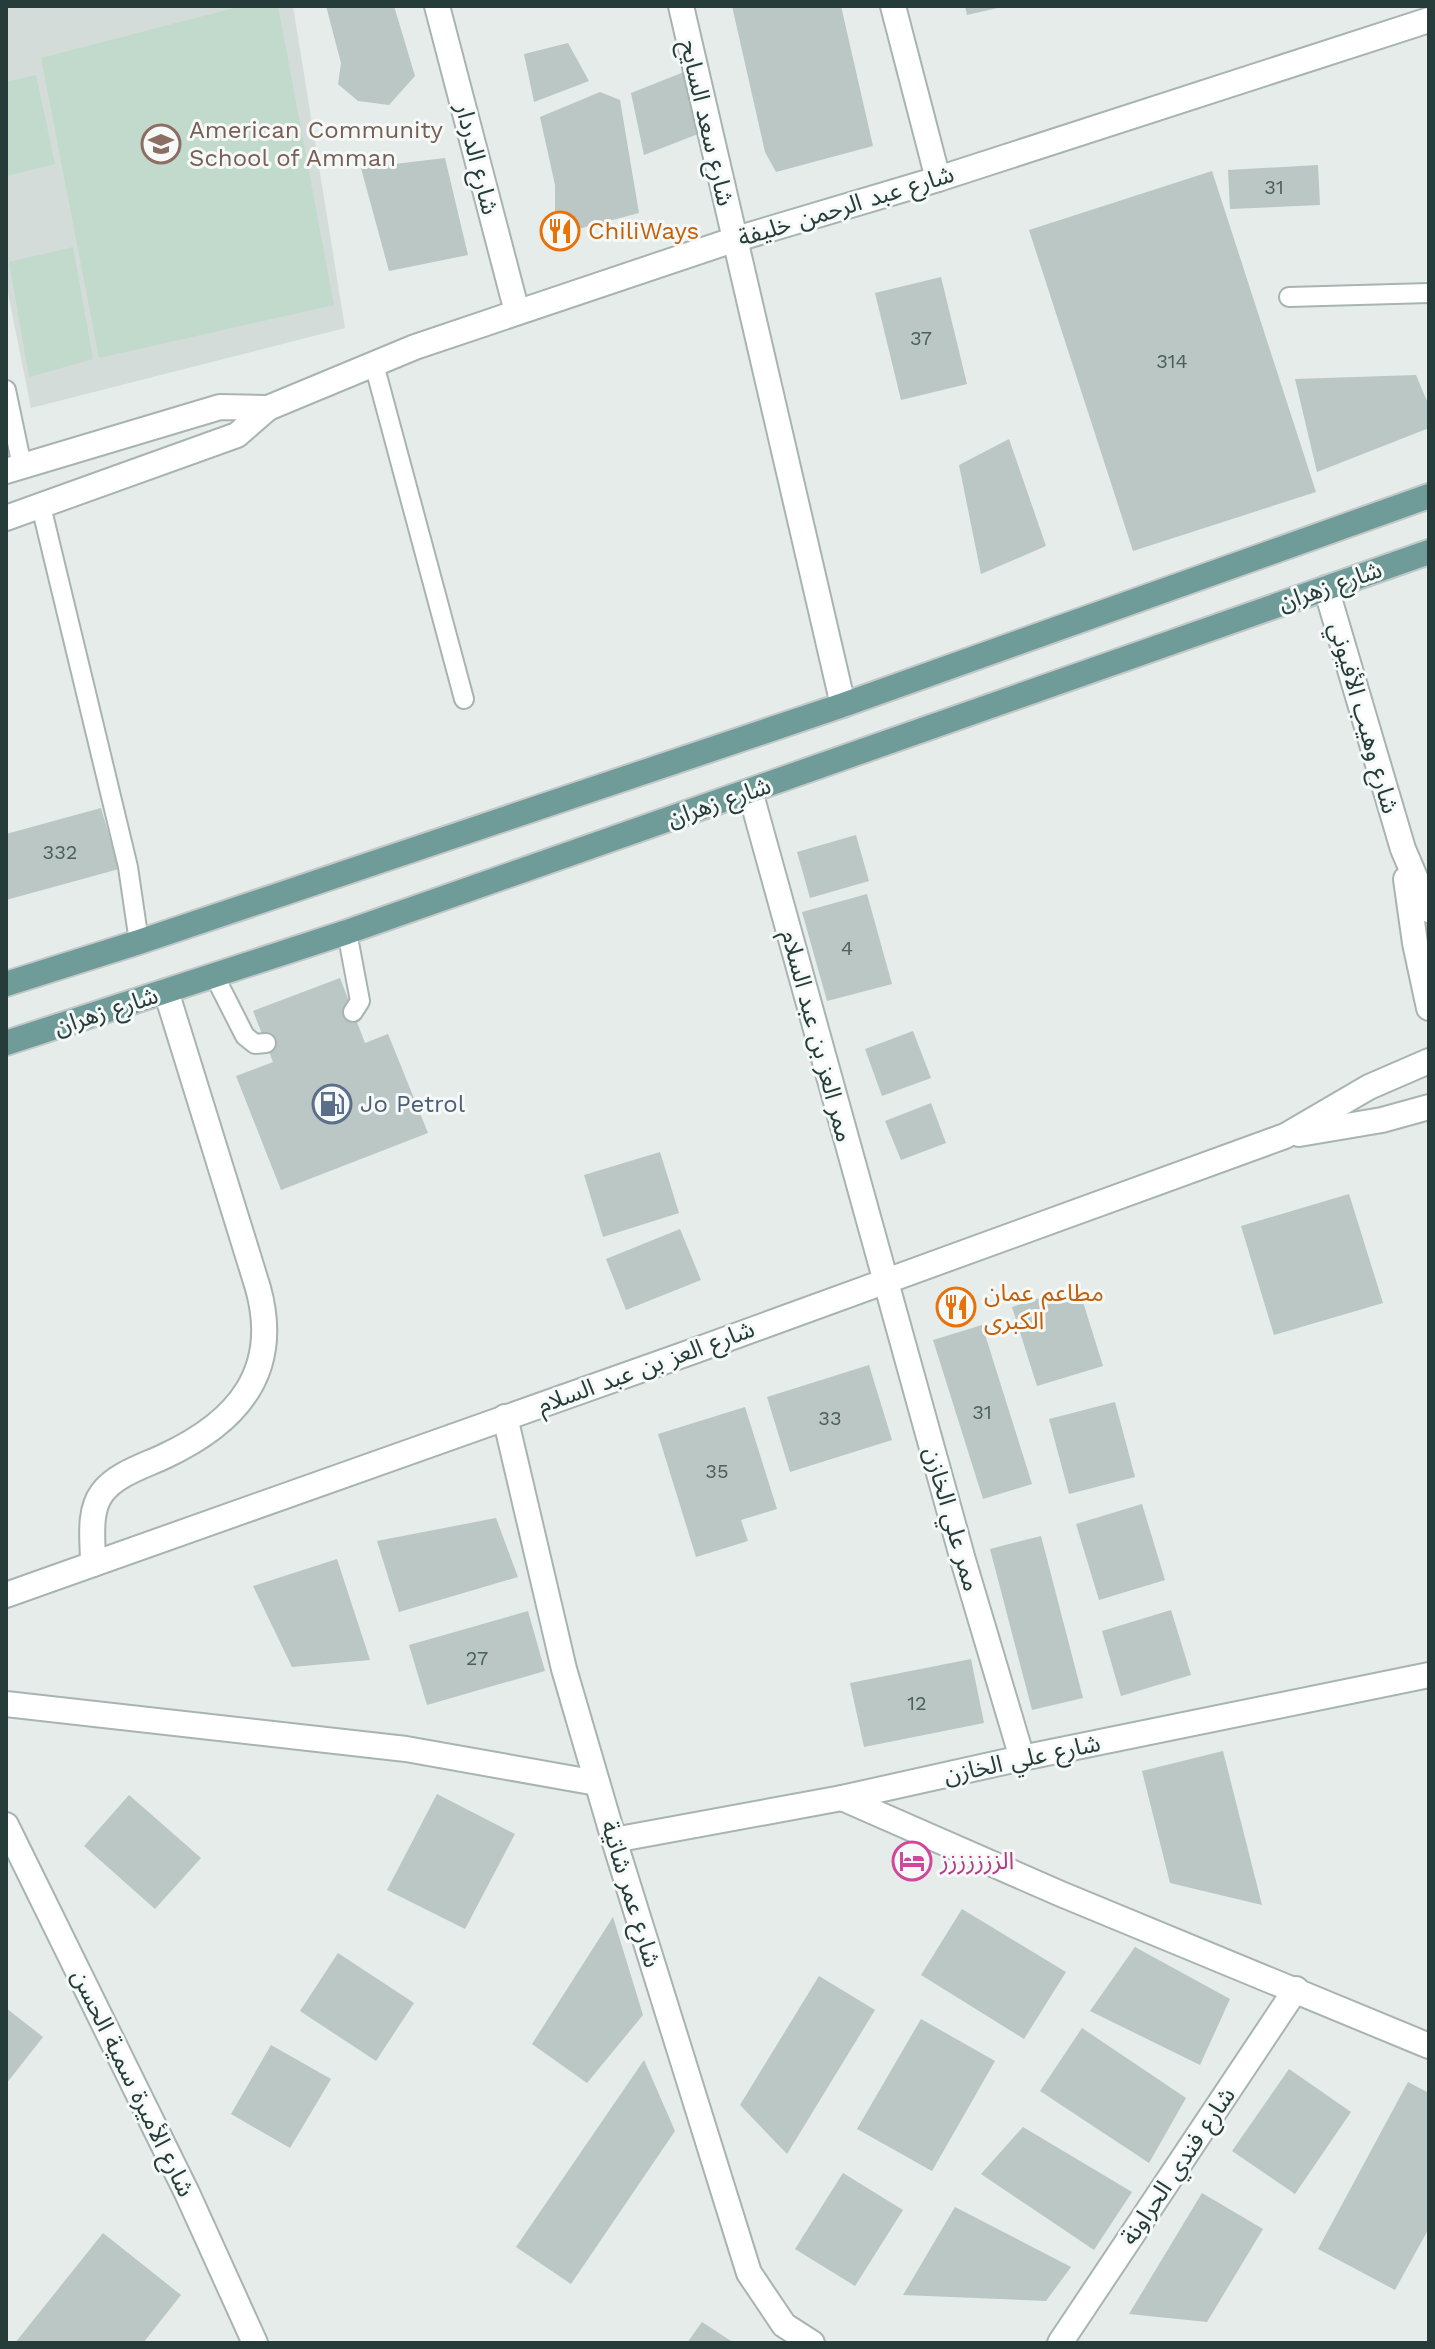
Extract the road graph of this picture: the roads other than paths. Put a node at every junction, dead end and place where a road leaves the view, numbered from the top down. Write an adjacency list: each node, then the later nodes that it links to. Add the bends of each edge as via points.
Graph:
1 (437, 6): 9 (street, شارع الدردار)
2 (681, 6): 6 (street, شارع سعد السايح)
3 (893, 6): 5 (street)
4 (1429, 20): 5 (street, شارع عبد الرحمن خليفة)
5 (938, 179): 6 (street, شارع عبد الرحمن خليفة)
6 (733, 240): 9 (street, شارع عبد الرحمن خليفة); 20 (street, شارع سعد السايح)
7 (1429, 293): 8 (lane)
8 (1289, 297)
9 (517, 312): 10 (street, شارع عبد الرحمن خليفة)
10 (374, 364): 12 (street, شارع عبد الرحمن خليفة); 19 (lane)
11 (6, 390): 13 (lane)
12 (268, 408): 13 (street, شارع عبد الرحمن خليفة, via 220,407); 15 (street, شارع عبد الرحمن خليفة, via 237,435)
13 (14, 469)
14 (1429, 496): 20 (main road)
15 (41, 506): 16 (street, شارع عبد الرحمن خليفة); 25 (lane, via 128,867)
16 (6, 518)
17 (1429, 552): 18 (main road, شارع زهران)
18 (1326, 588): 21 (main road, شارع زهران); 22 (street, شارع وهيب الأفيوني)
19 (464, 699)
20 (843, 705): 25 (main road)
21 (750, 791): 24 (main road, شارع زهران); 36 (street, ممر العز بن عبد السلام)
22 (1403, 849): 23 (street, شارع وهيب الأفيوني); 29 (street, شارع وهيب الأفيوني)
23 (1429, 910)
24 (347, 932): 26 (main road, شارع زهران); 30 (lane, via 360,1001)
25 (139, 942): 27 (main road)
26 (214, 975): 28 (main road, شارع زهران); 32 (lane, via 245,1036 255,1044)
27 (8, 981)
28 (166, 991): 31 (main road, شارع زهران); 38 (street, via 261,1298 264,1351 248,1391 220,1423 120,1477 101,1494 93,1515)
29 (1429, 1008)
30 (353, 1012)
31 (6, 1043)
32 (266, 1043)
33 (1429, 1061): 35 (street, شارع العز بن عبد السلام, via 1369,1087)
34 (1429, 1107): 35 (street, شارع العز بن عبد السلام)
35 (1285, 1136): 36 (street, شارع العز بن عبد السلام)
36 (885, 1280): 37 (street, شارع العز بن عبد السلام); 42 (street, ممر علي الخازن)
37 (505, 1417): 38 (street, شارع العز بن عبد السلام); 43 (street, شارع عمر شاتية, via 564,1669)
38 (93, 1564): 39 (street, شارع العز بن عبد السلام)
39 (6, 1595)
40 (1429, 1675): 42 (street, شارع علي الخازن)
41 (6, 1704): 43 (street, via 406,1749)
42 (1022, 1758): 44 (street, شارع علي الخازن)
43 (597, 1783): 46 (street, شارع عمر شاتية)
44 (842, 1798): 46 (street, شارع علي الخازن); 47 (street)
45 (6, 1825): 49 (street, شارع الأميرة سمية الحسن)
46 (614, 1840): 50 (street, شارع عمر شاتية, via 749,2273 784,2325)
47 (1296, 1989): 48 (street); 51 (street, شارع فندي الحراونة)
48 (1429, 2046)
49 (255, 2343)
50 (812, 2343)
51 (1060, 2343)

